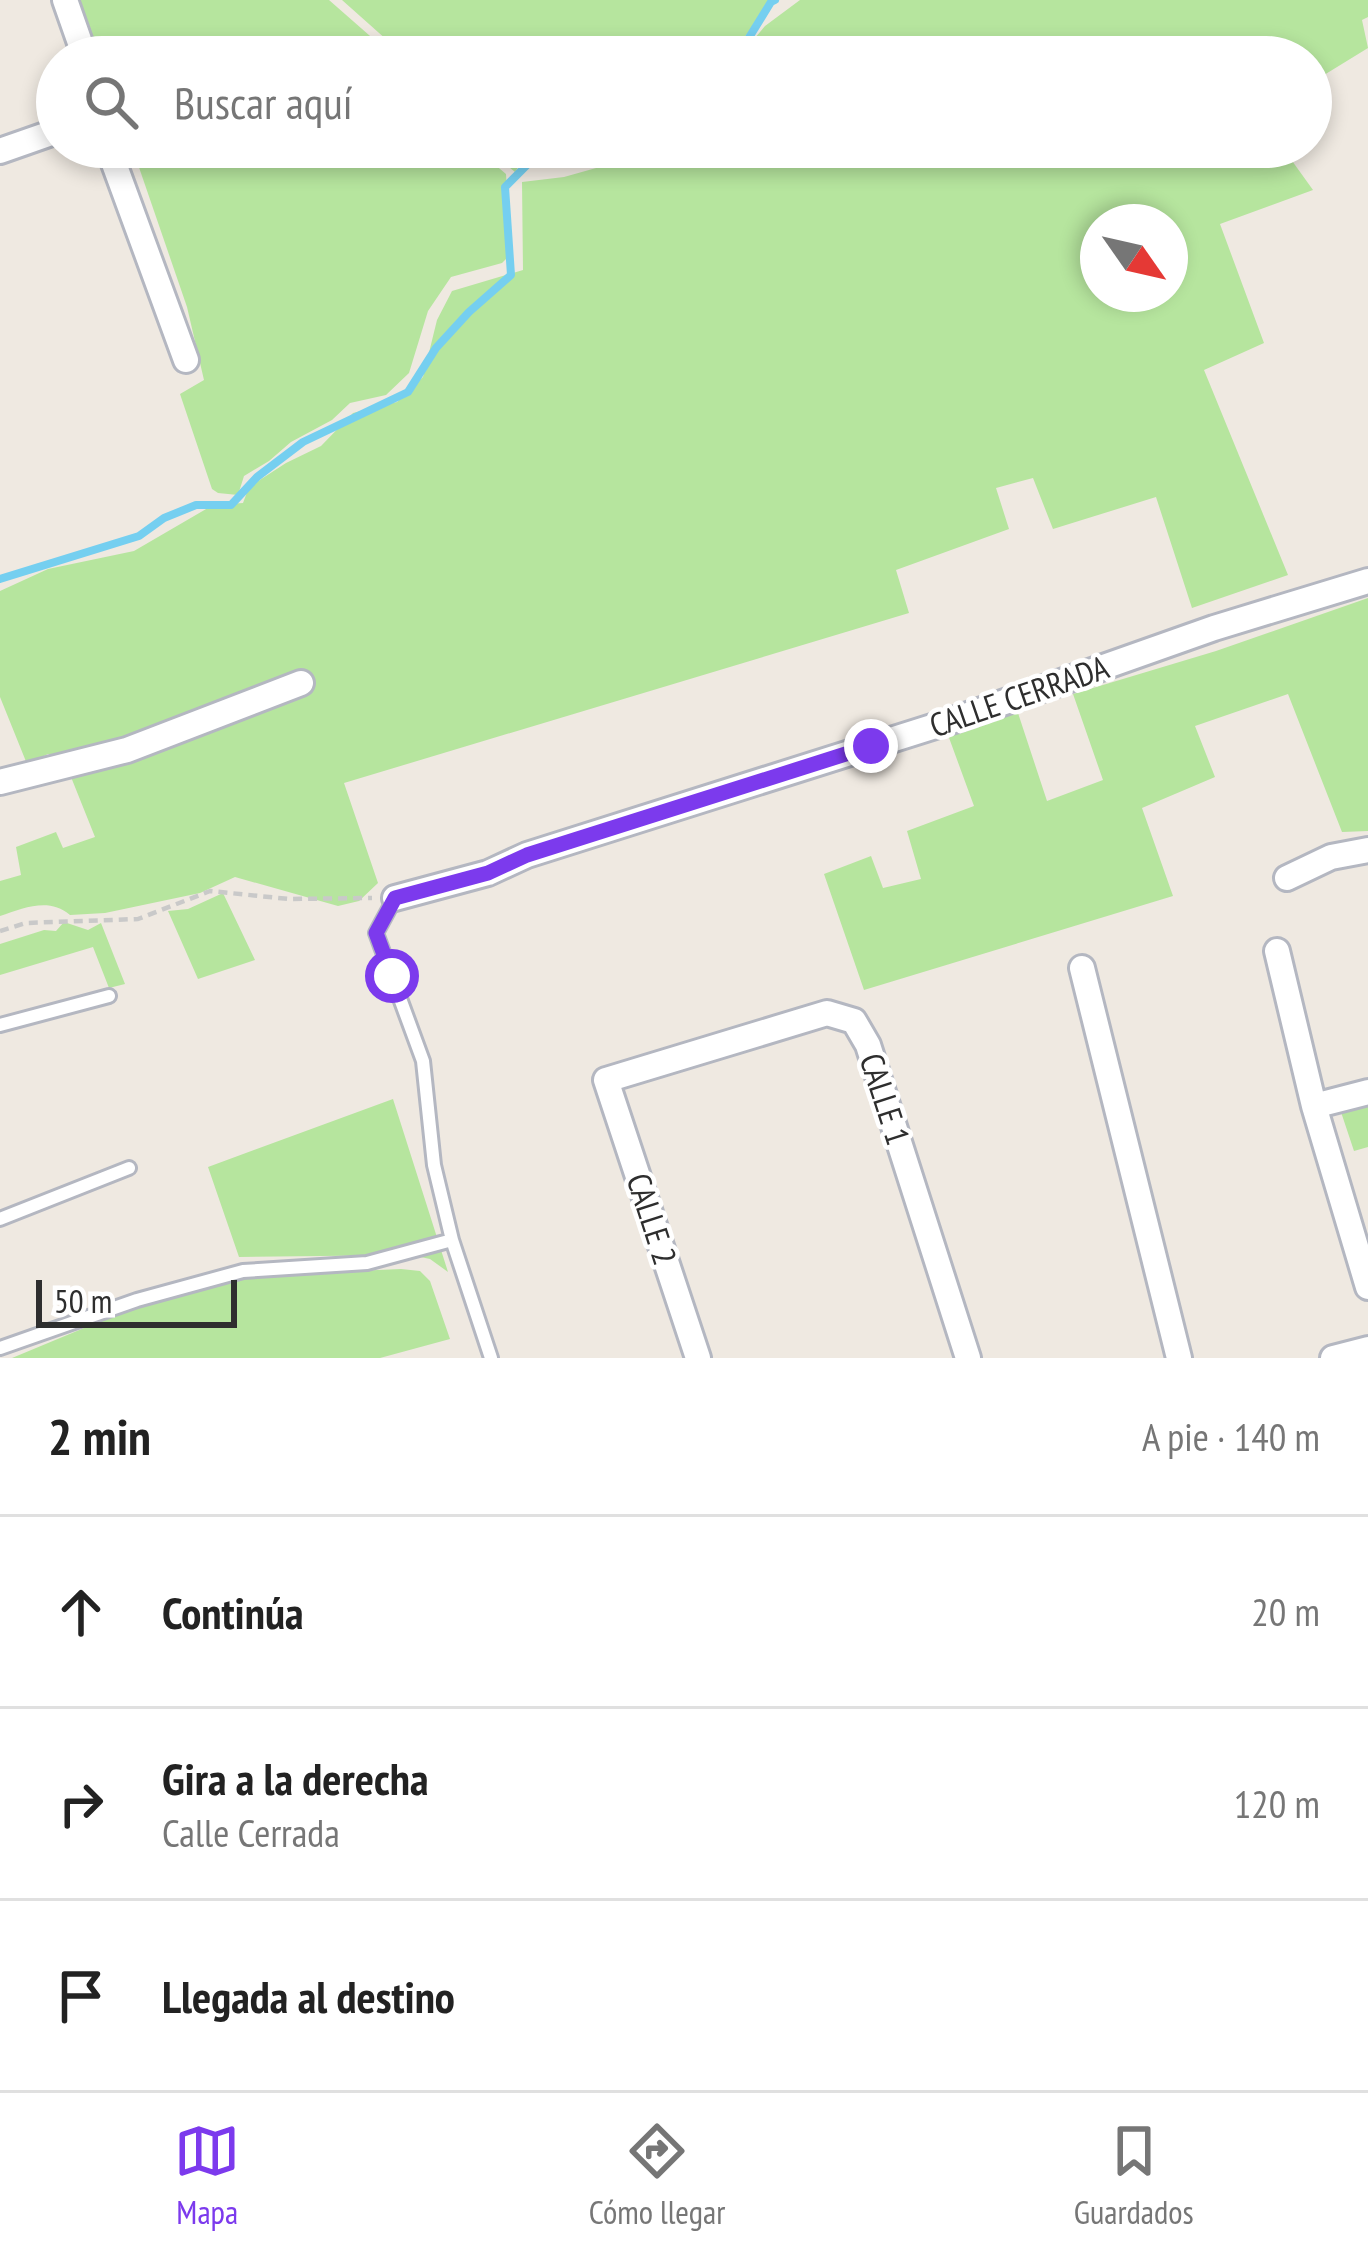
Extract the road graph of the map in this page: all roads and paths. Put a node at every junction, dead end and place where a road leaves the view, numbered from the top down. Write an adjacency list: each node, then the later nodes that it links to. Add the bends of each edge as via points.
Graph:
1 (65, 0): 2 (street)
2 (78, 36)
3 (36, 138): 4 (street)
4 (0, 151)
5 (116, 168): 6 (street)
6 (186, 360)
7 (1368, 581): 12 (street, CALLE CERRADA)
8 (301, 683): 9 (street, via 128,750)
9 (0, 782)
10 (1368, 850): 11 (street)
11 (1287, 878)
12 (395, 898): 13 (path, via 210,891 138,919 26,923); 23 (lane, via 376,933 423,1061)
13 (0, 932)
14 (1277, 951): 20 (street)
15 (1082, 968): 30 (street)
16 (109, 995): 17 (lane)
17 (0, 1025)
18 (607, 1080): 28 (street, CALLE 2); 29 (street, CALLE 1, via 826,1013 854,1021)
19 (1368, 1092): 20 (street)
20 (1314, 1106): 24 (street)
21 (130, 1168): 22 (lane)
22 (0, 1219)
23 (452, 1240): 25 (lane, via 367,1263 243,1271); 27 (lane)
24 (1368, 1287)
25 (0, 1348)
26 (1368, 1348): 31 (street)
27 (491, 1358)
28 (698, 1358)
29 (968, 1358)
30 (1179, 1358)
31 (1333, 1358)

